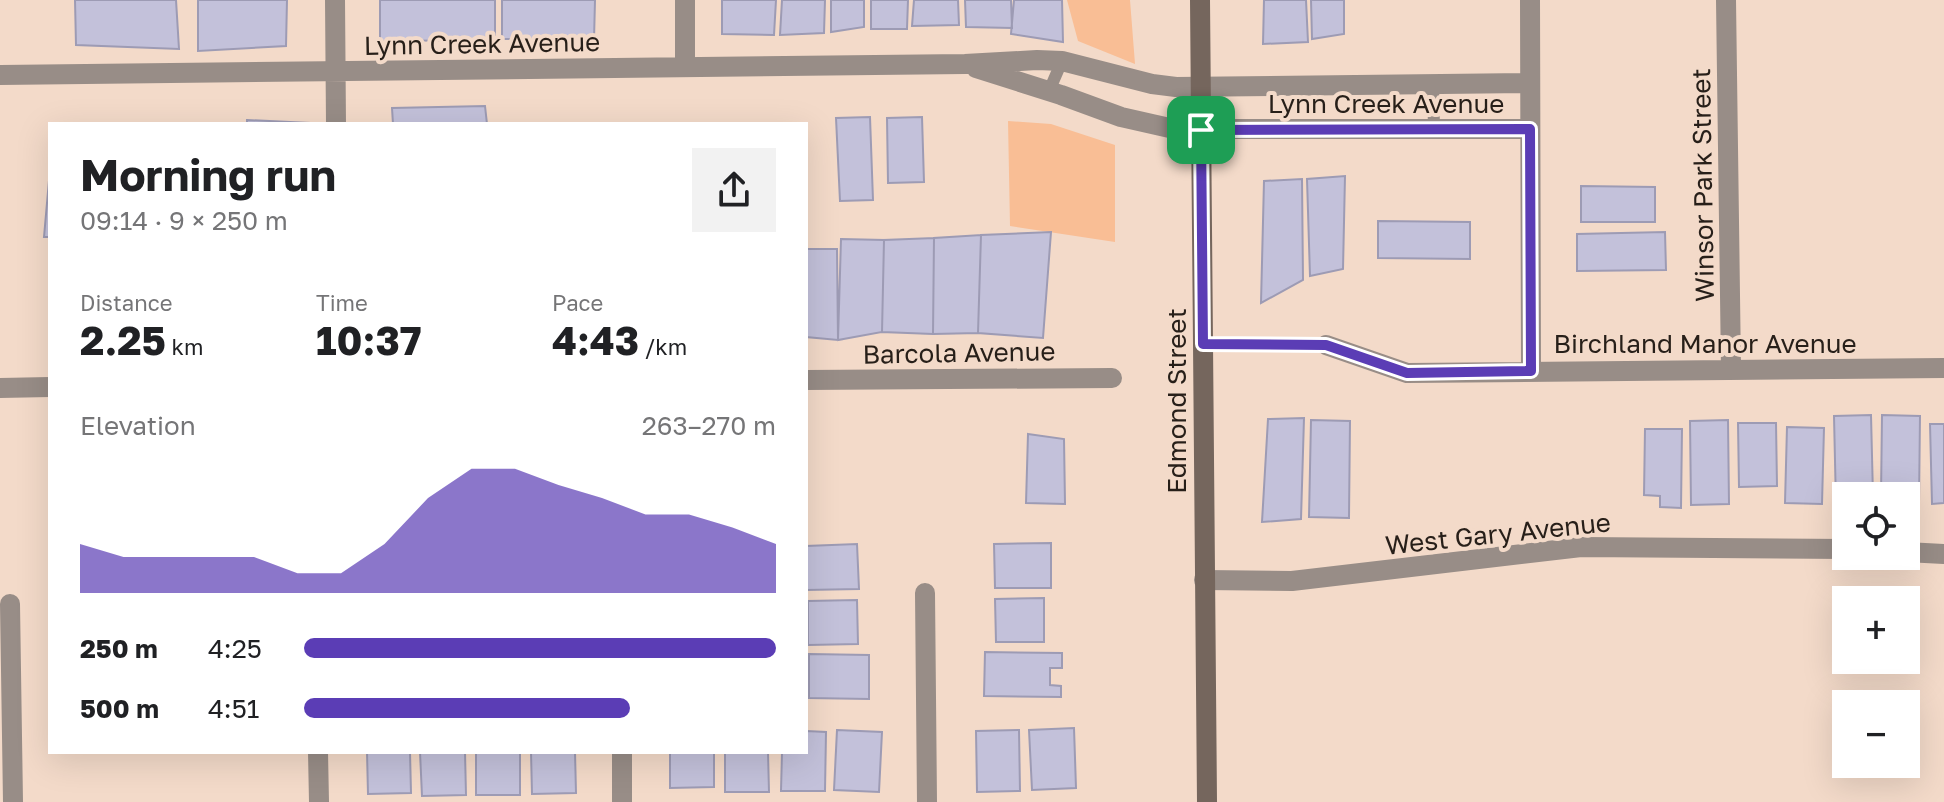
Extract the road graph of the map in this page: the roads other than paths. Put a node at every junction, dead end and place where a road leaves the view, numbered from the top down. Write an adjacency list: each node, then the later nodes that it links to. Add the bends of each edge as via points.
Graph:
1 (335, 0): 9 (street)
2 (685, 0): 8 (street)
3 (1200, 0): 13 (street, Edmond Street)
4 (1530, 0): 11 (street)
5 (1726, 0): 22 (street, Winsor Park Street)
6 (1062, 61): 7 (street, Lynn Creek Avenue); 13 (street, Lynn Creek Avenue, via 1152,84); 14 (lane)
7 (965, 64): 8 (street, Lynn Creek Avenue); 14 (street, Lynn Creek Avenue)
8 (685, 67): 9 (street, Lynn Creek Avenue)
9 (335, 71): 10 (street, Lynn Creek Avenue); 15 (street)
10 (0, 75)
11 (1530, 83): 12 (street, Lynn Creek Avenue); 17 (street)
12 (1433, 84): 13 (street, Lynn Creek Avenue); 16 (lane)
13 (1201, 87): 18 (street, Edmond Street)
14 (1049, 91): 18 (street, Lynn Creek Avenue, via 1121,117)
15 (336, 122)
16 (1434, 129): 17 (street, Lynn Creek Avenue); 18 (street, Lynn Creek Avenue)
17 (1530, 129): 23 (street)
18 (1201, 130): 19 (street, Edmond Street)
19 (1203, 344): 20 (lane); 31 (street, Edmond Street)
20 (1326, 345): 23 (street, Birchland Manor Avenue, via 1407,373)
21 (1944, 368): 22 (street, Birchland Manor Avenue)
22 (1731, 369): 23 (street, Birchland Manor Avenue)
23 (1531, 371)
24 (1112, 378): 25 (street, Barcola Avenue)
25 (808, 380)
26 (48, 387): 27 (street)
27 (0, 388)
28 (1832, 549): 31 (street, West Gary Avenue, via 1581,547 1292,581)
29 (1920, 553): 30 (street)
30 (1944, 554)
31 (1204, 580): 40 (street, Edmond Street)
32 (925, 593): 39 (street)
33 (10, 604): 36 (street)
34 (318, 754): 37 (street)
35 (622, 754): 38 (street)
36 (13, 802)
37 (319, 802)
38 (622, 802)
39 (927, 802)
40 (1207, 802)

